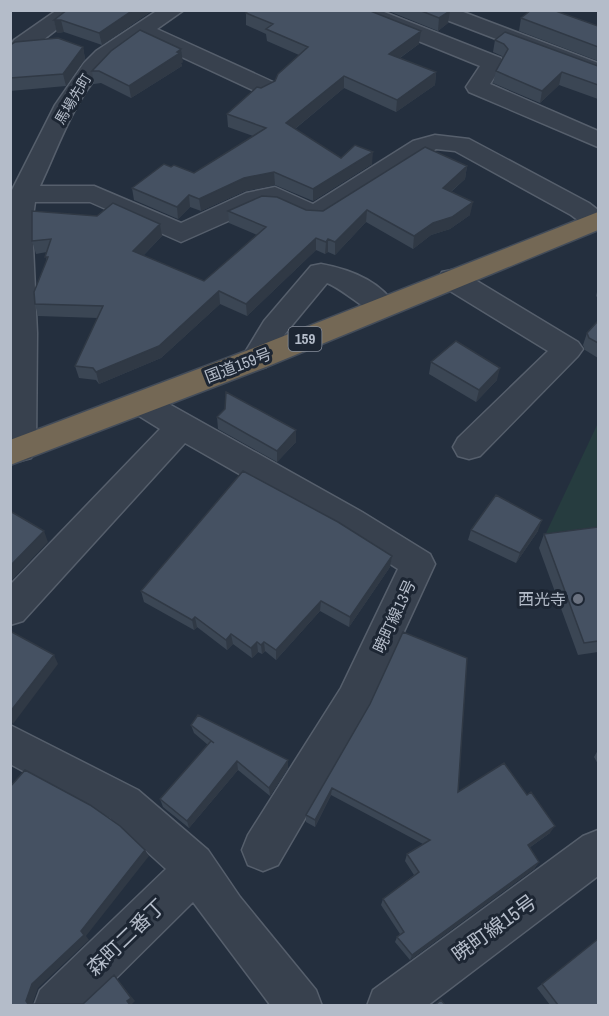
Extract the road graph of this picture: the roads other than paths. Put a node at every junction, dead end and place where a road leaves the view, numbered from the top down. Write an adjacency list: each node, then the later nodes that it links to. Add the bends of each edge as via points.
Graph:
1 (72, 10): 7 (street)
2 (174, 10): 5 (street, 馬場先町)
3 (359, 10): 10 (street, via 493,63 477,87)
4 (438, 10): 8 (street)
5 (141, 30): 9 (street); 11 (street, 馬場先町, via 94,52 92,68 66,105)
6 (63, 41): 7 (street)
7 (16, 46)
8 (598, 71)
9 (266, 87)
10 (598, 140)
11 (23, 194): 12 (street, via 94,194 181,233 255,199 275,195 314,215 422,146 435,142 460,144); 13 (street, 馬場先町)
12 (597, 221): 14 (highway, 国道159号 / 159)
13 (15, 223): 16 (street, 馬場先町)
14 (452, 279): 15 (highway, 国道159号 / 159); 20 (street, via 567,349)
15 (382, 307): 17 (highway, 国道159号 / 159); 17 (street, via 366,291 333,274 321,273 274,328)
16 (17, 334): 21 (street, 馬場先町)
17 (256, 359): 18 (highway, 国道159号 / 159)
18 (142, 403): 19 (street, 暁町線13号); 21 (highway, 国道159号 / 159)
19 (181, 427): 22 (street); 24 (street, 暁町線13号, via 371,532 418,564 354,700)
20 (469, 447)
21 (15, 451)
22 (10, 610)
23 (10, 742): 26 (street, via 124,804)
24 (263, 850)
25 (598, 851): 29 (street, 暁町線15号)
26 (196, 869): 27 (street, 森町二番丁); 28 (street, via 225,912)
27 (56, 1005)
28 (300, 1005)
29 (389, 1005)

